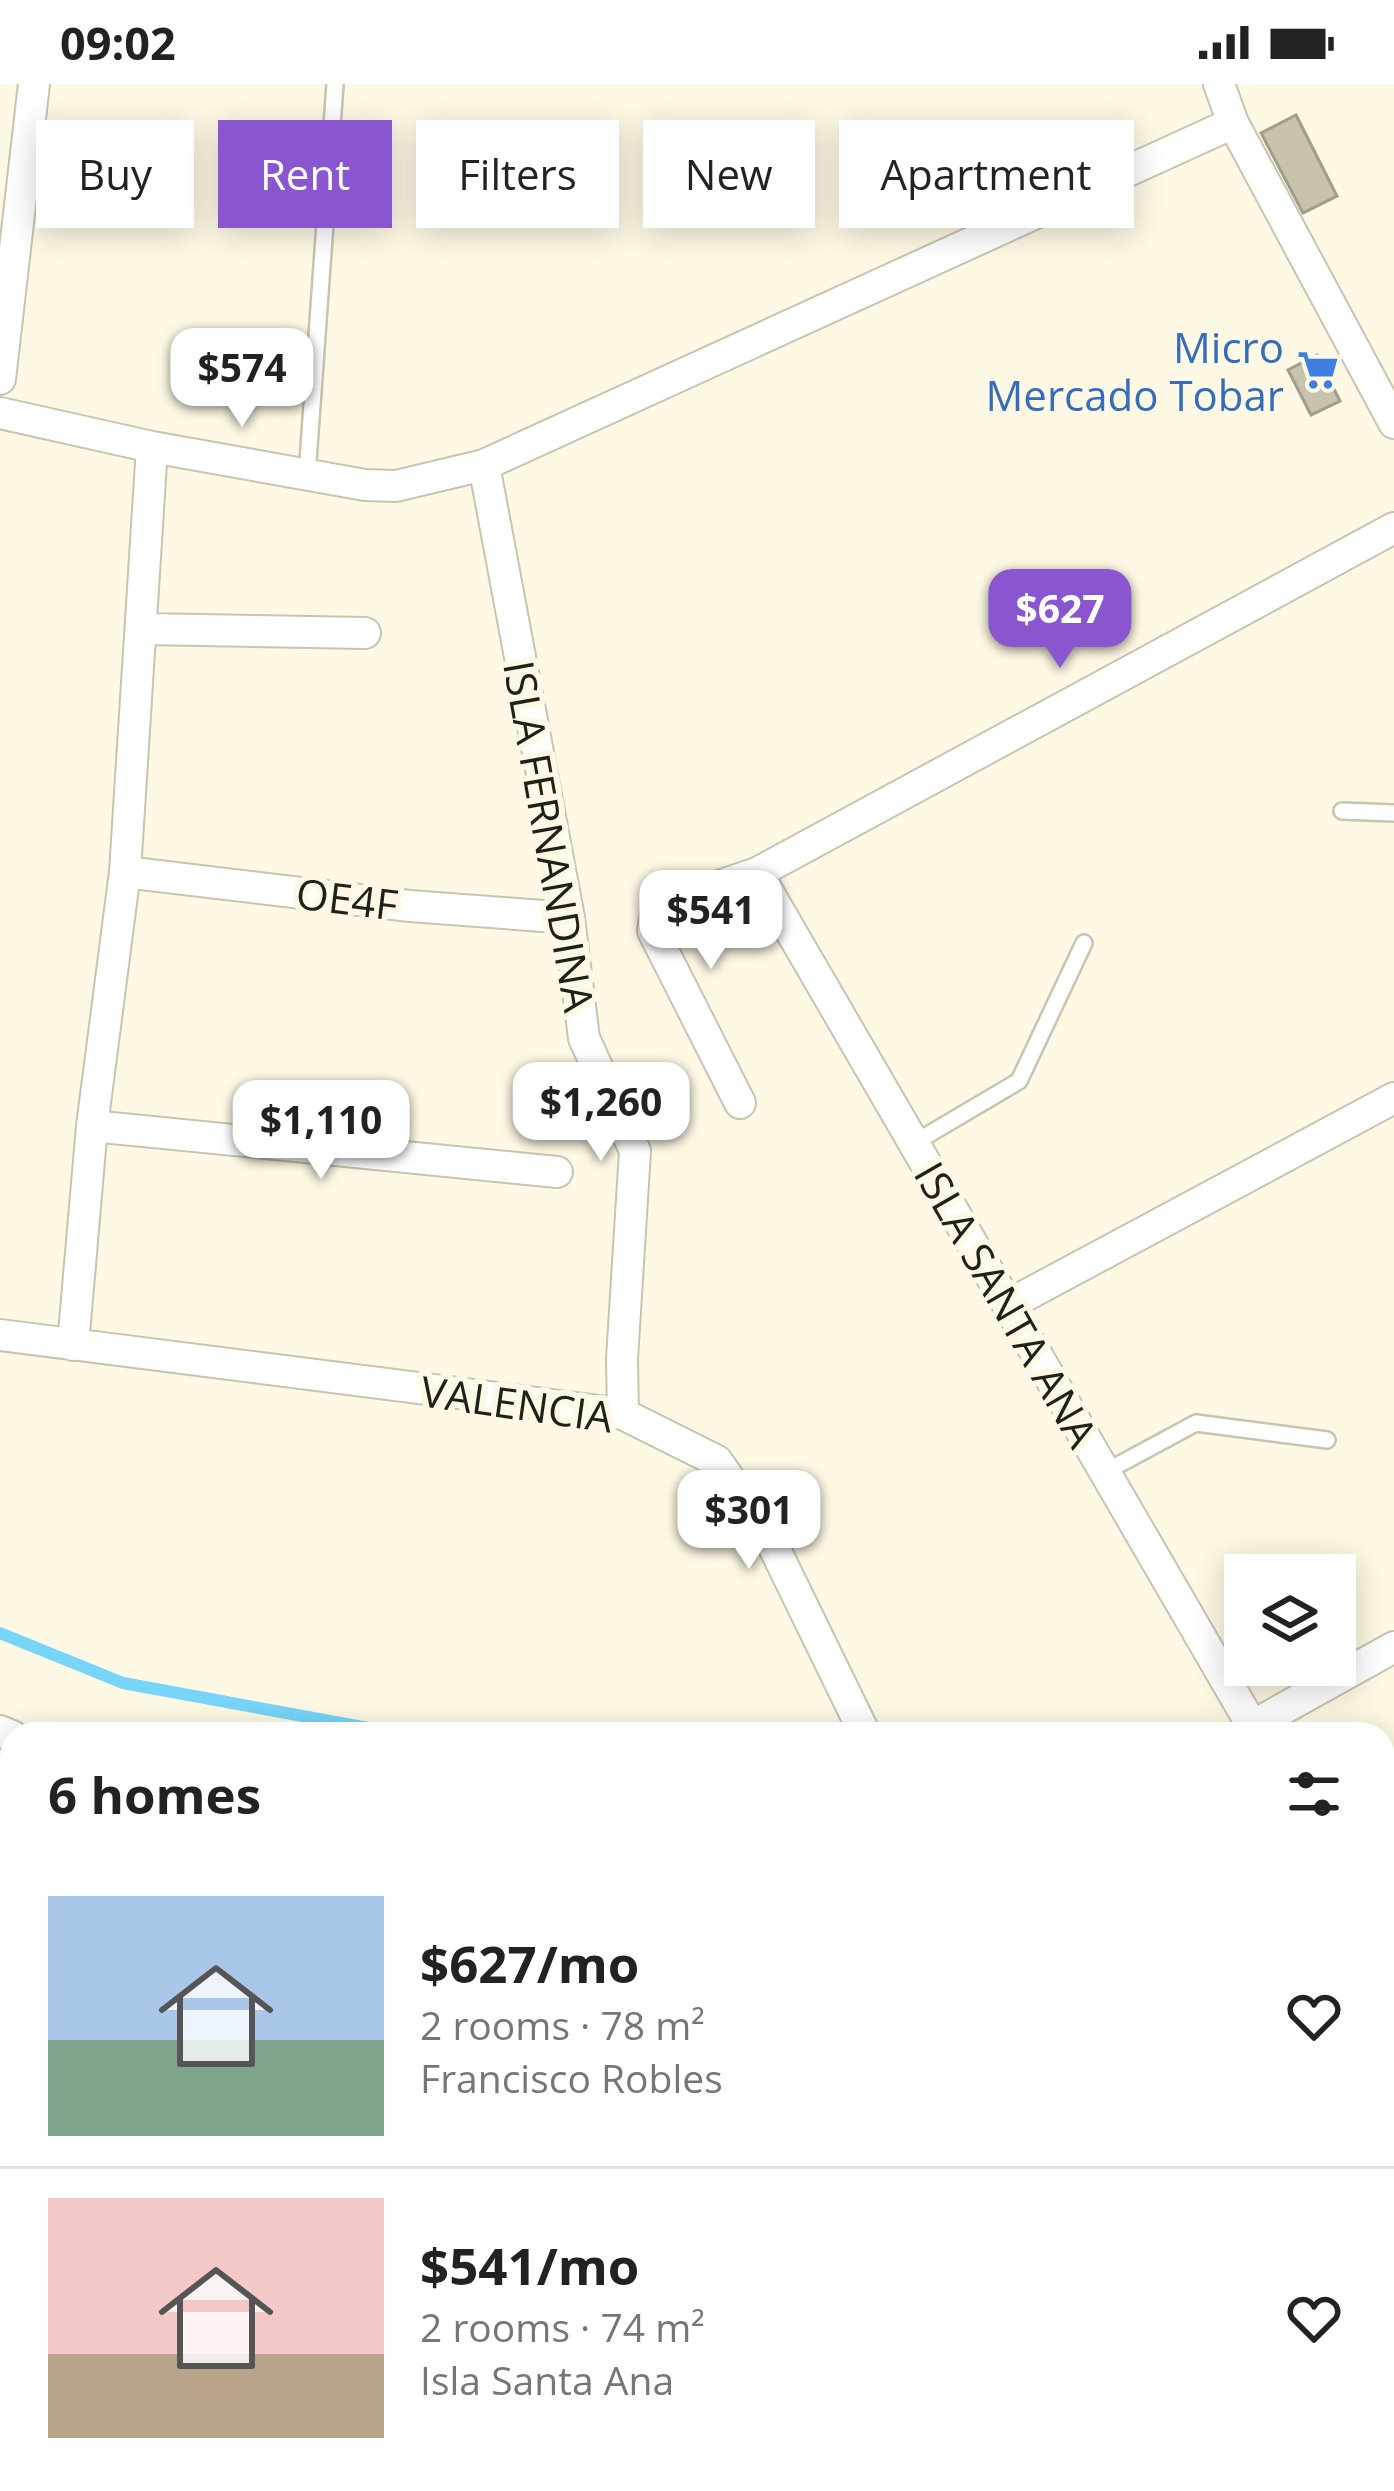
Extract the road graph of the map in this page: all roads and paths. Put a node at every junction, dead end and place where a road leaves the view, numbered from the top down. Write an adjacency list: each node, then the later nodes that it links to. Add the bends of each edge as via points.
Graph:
1 (34, 84): 5 (street)
2 (335, 84): 10 (lane)
3 (1219, 84): 4 (street)
4 (1233, 123): 7 (street); 9 (street)
5 (0, 379)
6 (0, 412): 8 (street)
7 (1394, 423)
8 (152, 447): 10 (street); 12 (street)
9 (484, 465): 10 (street, via 396,486); 18 (street, ISLA FERNANDINA)
10 (307, 475)
11 (1394, 528): 17 (street)
12 (143, 629): 13 (street); 16 (street)
13 (365, 633)
14 (1342, 811): 15 (lane)
15 (1394, 813)
16 (125, 872): 18 (street, OE4F); 22 (street)
17 (757, 873): 21 (street, via 657,907 652,916); 23 (street, ISLA SANTA ANA)
18 (569, 918): 28 (street, ISLA FERNANDINA, via 584,1038 635,1151)
19 (1084, 943): 23 (lane, via 1018,1081)
20 (1394, 1098): 25 (street)
21 (740, 1102)
22 (92, 1126): 24 (street); 27 (street)
23 (914, 1143): 25 (street, ISLA SANTA ANA)
24 (557, 1172)
25 (1008, 1305): 30 (street, ISLA SANTA ANA)
26 (0, 1335): 27 (street, VALENCIA)
27 (73, 1345): 28 (street, VALENCIA)
28 (623, 1414): 32 (street, VALENCIA, via 717,1461 767,1533)
29 (1327, 1440): 30 (lane, via 1196,1423)
30 (1105, 1472): 33 (street, ISLA SANTA ANA)
31 (1394, 1647): 34 (street)
32 (859, 1722)
33 (1250, 1722)
34 (1268, 1722)

